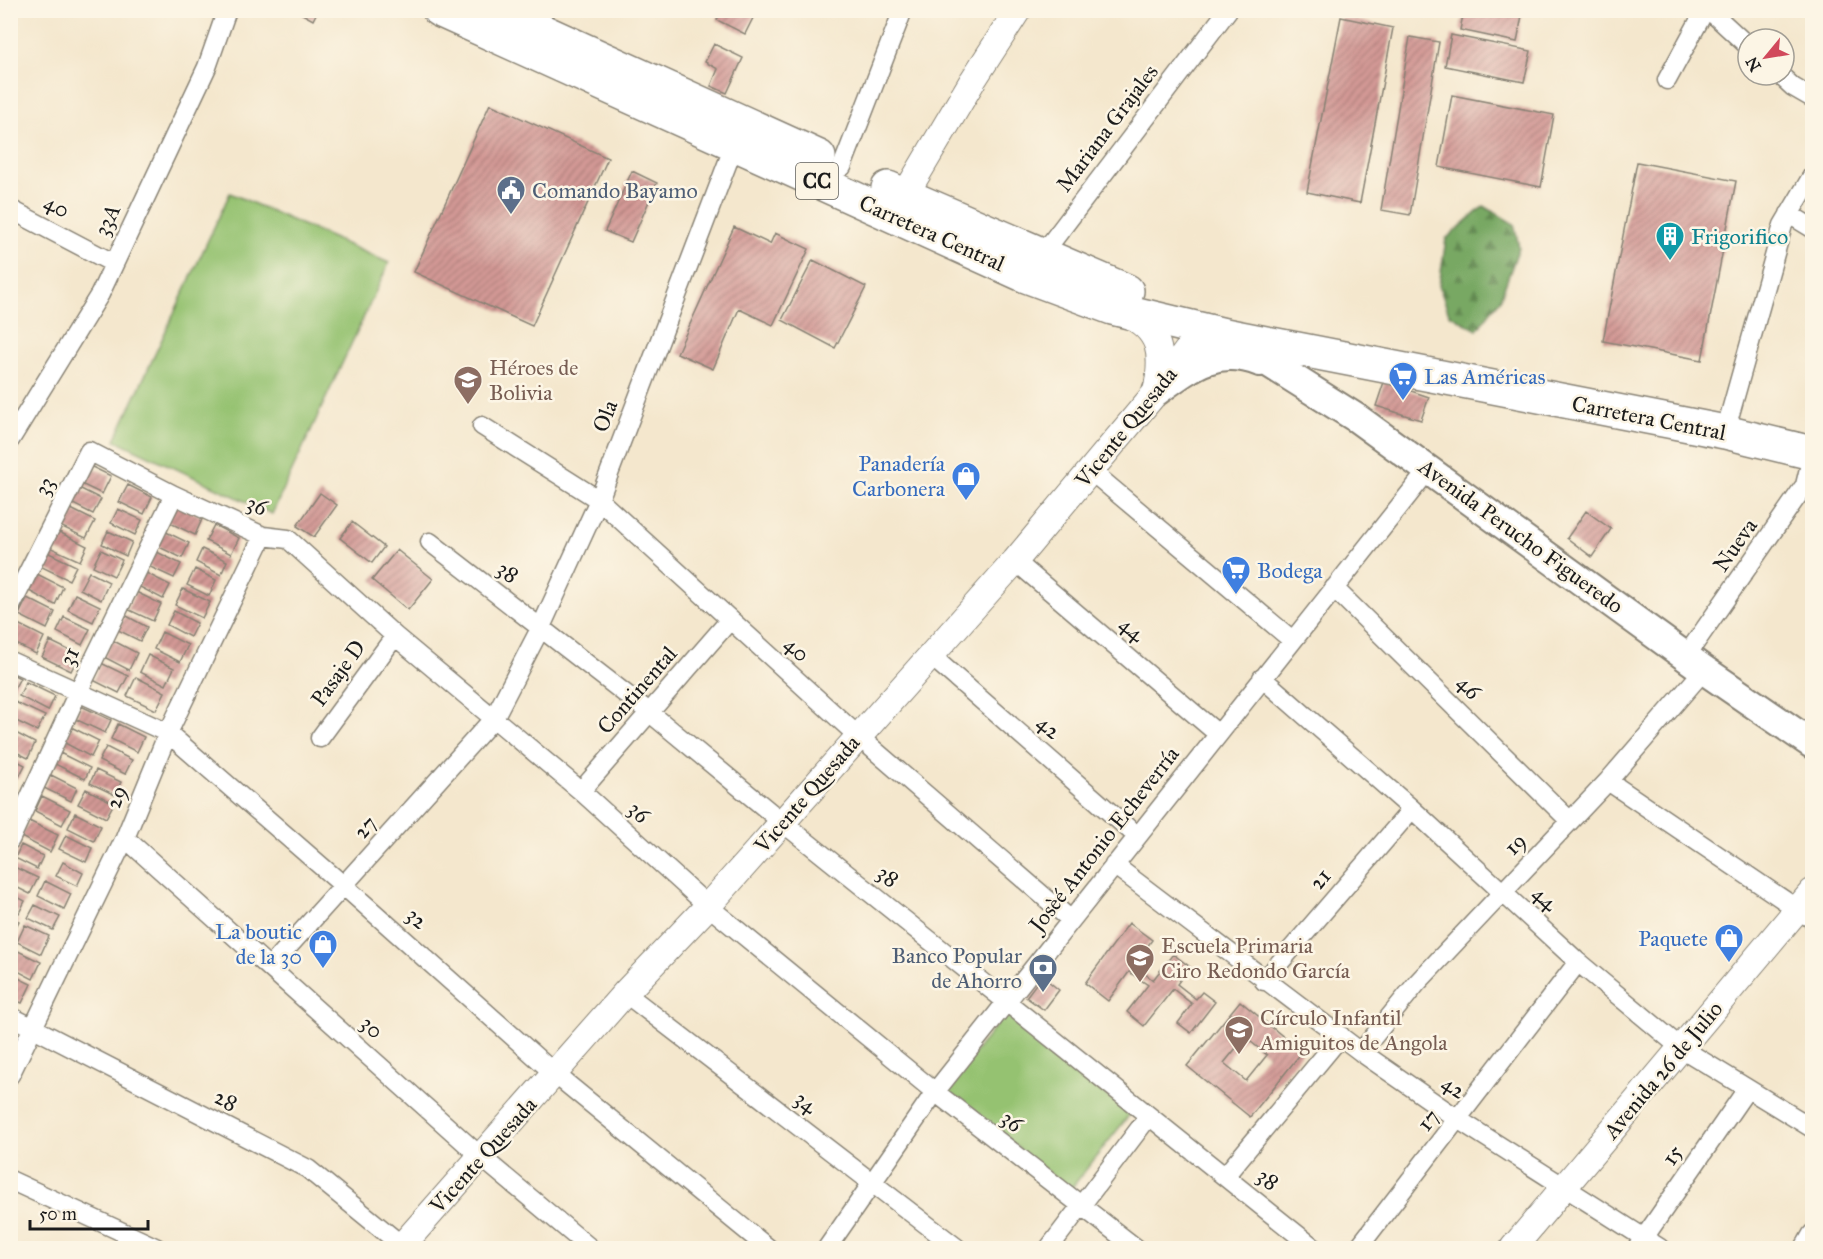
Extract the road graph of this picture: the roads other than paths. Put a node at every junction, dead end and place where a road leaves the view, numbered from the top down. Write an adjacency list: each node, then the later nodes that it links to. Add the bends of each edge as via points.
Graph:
1 (227, 10): 19 (street, 33A, via 207,67)
2 (439, 10): 7 (highway, Carretera Central / CC)
3 (903, 10): 13 (street)
4 (1018, 10): 15 (street)
5 (1227, 10): 20 (street, Mariana Grajales)
6 (1707, 10): 8 (street); 9 (street)
7 (504, 19): 12 (highway, Carretera Central / CC)
8 (1736, 35)
9 (1667, 80)
10 (1793, 87): 11 (street)
11 (1812, 98)
12 (739, 133): 13 (highway, Carretera Central / CC); 15 (highway, Carretera Central / CC); 36 (street, Ola)
13 (842, 167): 15 (highway, Carretera Central / CC)
14 (1812, 176): 17 (street)
15 (898, 205): 20 (highway, Carretera Central / CC)
16 (10, 209): 19 (street, 40)
17 (1789, 214): 18 (street); 29 (street)
18 (1812, 228)
19 (113, 262): 30 (street, 33A, via 100,294)
20 (1034, 266): 21 (highway, Carretera Central / CC); 22 (highway, Carretera Central / CC, via 1141,296)
21 (1112, 308): 22 (highway, Carretera Central / CC); 25 (street, via 1134,318 1155,339 1162,364)
22 (1214, 332): 23 (highway, Carretera Central / CC); 24 (main road, Avenida Perucho Figueredo); 25 (street, Vicente Quesada)
23 (1327, 355): 26 (main road, via 1307,367); 27 (main road, via 1333,389); 29 (highway, Carretera Central / CC)
24 (1284, 372): 25 (main road, via 1232,355 1196,364); 26 (main road, Avenida Perucho Figueredo)
25 (1157, 391): 34 (street, Vicente Quesada)
26 (1315, 391): 27 (main road, Avenida Perucho Figueredo)
27 (1358, 419): 33 (main road, Avenida Perucho Figueredo)
28 (482, 426): 36 (street, 40)
29 (1725, 432): 32 (highway, Carretera Central / CC)
30 (11, 437)
31 (89, 451): 35 (street, 36); 41 (street, 33)
32 (1812, 454): 48 (street, Nueva, via 1805,485)
33 (1430, 469): 40 (street, Josèé Antonio Echeverría); 48 (main road, Avenida Perucho Figueredo)
34 (1091, 471): 39 (street, Vicente Quesada); 45 (street)
35 (174, 495): 37 (street, 36); 50 (street, 31)
36 (599, 500): 42 (street, 40); 43 (street, Ola)
37 (263, 536): 44 (street, 36, via 288,539); 53 (street, 29)
38 (430, 543): 43 (street, 38)
39 (1015, 561): 46 (street, Vicente Quesada); 54 (street, 44)
40 (1334, 588): 45 (street, Josèé Antonio Echeverría); 61 (street, 46)
41 (10, 608)
42 (729, 621): 51 (street, Continental); 55 (street, 40)
43 (541, 627): 51 (street, 38); 52 (street, Ola)
44 (395, 636): 52 (street, 36); 56 (street, Pasaje D)
45 (1292, 640): 49 (street, Josèé Antonio Echeverría)
46 (930, 655): 55 (street, Vicente Quesada); 63 (street, 42)
47 (10, 661): 50 (street, 32)
48 (1695, 663): 57 (main road, Avenida Perucho Figueredo); 58 (street, 19)
49 (1262, 678): 54 (street, Josèé Antonio Echeverría); 60 (street, 44)
50 (79, 690): 53 (street, 32); 65 (street, 31)
51 (649, 712): 59 (street, Continental); 62 (street, 38)
52 (494, 718): 59 (street, 36); 67 (street, 27)
53 (168, 733): 64 (street, 29); 67 (street, 32)
54 (1218, 734): 63 (street, Josèé Antonio Echeverría)
55 (858, 736): 62 (street, Vicente Quesada); 71 (street, 40)
56 (320, 738)
57 (1812, 744)
58 (1608, 781): 61 (street, 19); 70 (street)
59 (580, 791): 69 (street, 36)
60 (1412, 809): 68 (street, 44); 74 (street, 21)
61 (1570, 821): 68 (street, 19)
62 (782, 822): 69 (street, Vicente Quesada); 76 (street, 38)
63 (1137, 836): 66 (street, Josèé Antonio Echeverría)
64 (125, 838): 73 (street, 30); 78 (street, 29)
65 (10, 840)
66 (1114, 865): 71 (street, Josèé Antonio Echeverría); 74 (street, 42)
67 (344, 886): 73 (street, 27); 82 (street, 32)
68 (1503, 891): 72 (street, 44); 81 (street, 19, via 1417,982)
69 (708, 906): 75 (street, Vicente Quesada); 85 (street, 36)
70 (1808, 907): 80 (street, Avenida 26 de Julio)
71 (1071, 920): 76 (street, Josèé Antonio Echeverría)
72 (1578, 962): 80 (street, 44); 87 (street, 17)
73 (270, 967): 89 (street, 30)
74 (1264, 981): 79 (street, 42)
75 (625, 993): 82 (street, Vicente Quesada); 92 (street, 34)
76 (1006, 1001): 85 (street, Josèé Antonio Echeverría); 86 (street, 38)
77 (10, 1016): 78 (street, 28)
78 (33, 1026): 83 (street, 29); 98 (street, 28, via 308,1169)
79 (1341, 1036): 81 (street, 42); 90 (street)
80 (1681, 1048): 84 (street, 44); 93 (street, Avenida 26 de Julio)
81 (1361, 1052): 87 (street, 42)
82 (555, 1074): 89 (street, Vicente Quesada); 100 (street, 32)
83 (10, 1075)
84 (1747, 1089): 88 (street, 44); 96 (street, 15)
85 (935, 1092): 92 (street, Josèé Antonio Echeverría); 94 (street, 36)
86 (1149, 1116): 90 (street, 38); 94 (street)
87 (1458, 1120): 93 (street, 42); 106 (street, 17)
88 (1812, 1128)
89 (480, 1156): 98 (street, Vicente Quesada); 99 (street, 30)
90 (1225, 1176): 105 (street, 38)
91 (10, 1180): 97 (street)
92 (872, 1183): 101 (street, Josèé Antonio Echeverría); 102 (street, 34)
93 (1564, 1187): 96 (street, 42); 107 (street, Avenida 26 de Julio)
94 (1082, 1204): 103 (street); 104 (street, 36)
95 (1812, 1234): 109 (street)
96 (1640, 1243): 108 (street, 42)
97 (157, 1248)
98 (403, 1248)
99 (590, 1248)
100 (768, 1248)
101 (827, 1248)
102 (957, 1248)
103 (1049, 1248)
104 (1136, 1248)
105 (1314, 1248)
106 (1358, 1248)
107 (1513, 1248)
108 (1660, 1248)
109 (1804, 1248)

